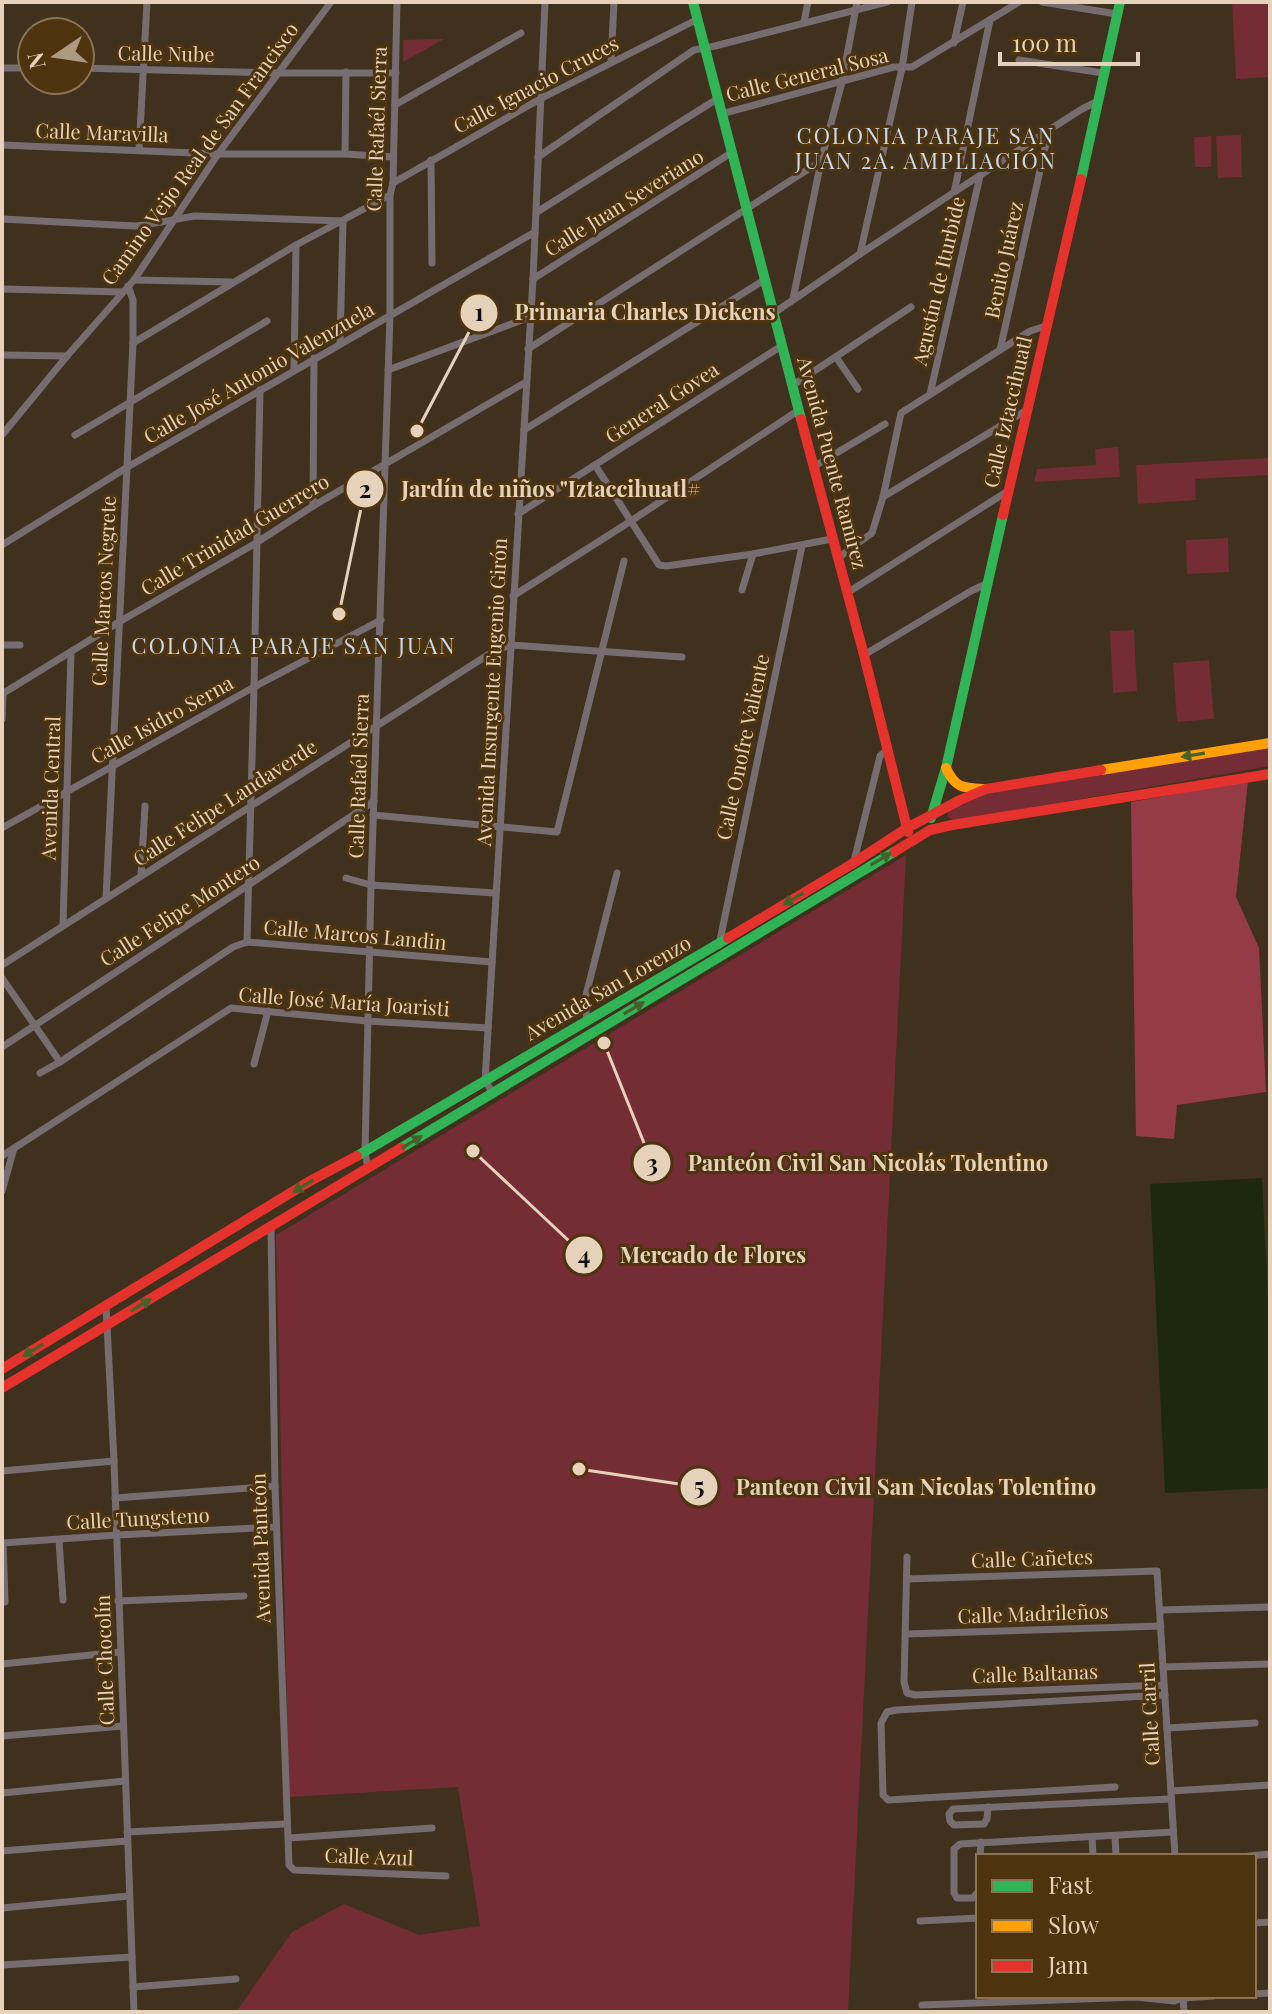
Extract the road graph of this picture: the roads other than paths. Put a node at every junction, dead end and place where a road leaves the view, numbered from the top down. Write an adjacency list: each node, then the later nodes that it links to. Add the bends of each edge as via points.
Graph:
1 (147, 2): 26 (street)
2 (331, 2): 28 (street, Camino Veijo Real de San Francisco)
3 (397, 2): 29 (street, Calle Rafaél Sierra)
4 (545, 2): 32 (street, Avenida Insurgente Eugenio Girón)
5 (614, 2): 23 (street)
6 (808, 2): 18 (street)
7 (887, 2): 13 (street)
8 (912, 2): 25 (street)
9 (963, 2): 20 (street)
10 (1019, 2): 14 (street, Calle General Sosa)
11 (1042, 2): 15 (street)
12 (696, 4): 16 (main road, Avenida Puente Ramírez)
13 (856, 6): 18 (street); 31 (street)
14 (1004, 6): 17 (street, Calle General Sosa)
15 (1119, 8): 30 (main road, Calle Iztaccihuatl)
16 (696, 20): 21 (main road, Avenida Puente Ramírez); 23 (street, Calle Ignacio Cruces)
17 (990, 20): 20 (street, Calle General Sosa); 49 (street)
18 (804, 22): 21 (street)
19 (521, 33): 35 (street)
20 (954, 43): 25 (street, Calle General Sosa)
21 (703, 48): 33 (main road, Avenida Puente Ramírez); 44 (street)
22 (1019, 60): 30 (street)
23 (611, 62): 32 (street, Calle Ignacio Cruces)
24 (96, 68): 26 (street, Calle Nube)
25 (902, 68): 31 (street, Calle General Sosa); 58 (street)
26 (144, 69): 28 (street, Calle Nube); 39 (street)
27 (346, 72): 28 (street, Calle Nube); 29 (street, Calle Nube); 42 (street)
28 (277, 73): 41 (street, Camino Veijo Real de San Francisco)
29 (396, 73): 35 (street, Calle Rafaél Sierra)
30 (1103, 73): 34 (main road, Calle Iztaccihuatl)
31 (842, 82): 36 (street, Calle General Sosa); 46 (street)
32 (540, 99): 44 (street, Avenida Insurgente Eugenio Girón); 45 (street, Calle Ignacio Cruces)
33 (717, 99): 36 (main road, Avenida Puente Ramírez); 52 (street)
34 (1098, 101): 37 (street); 71 (main road, Calle Iztaccihuatl)
35 (395, 105): 43 (street, Calle Rafaél Sierra)
36 (721, 114): 40 (main road, Avenida Puente Ramírez)
37 (1049, 130): 47 (street); 76 (street, Benito Juárez)
38 (2, 145): 39 (street, Calle Maravilla)
39 (139, 150): 41 (street, Calle Maravilla)
40 (731, 153): 51 (main road, Avenida Puente Ramírez); 60 (street, Calle Juan Severiano)
41 (218, 154): 42 (street, Calle Maravilla); 54 (street, Camino Veijo Real de San Francisco)
42 (345, 154): 43 (street, Calle Maravilla)
43 (393, 157): 48 (street, Calle Rafaél Sierra)
44 (538, 157): 52 (street, Avenida Insurgente Eugenio Girón)
45 (431, 160): 48 (street, Calle Ignacio Cruces); 59 (street)
46 (821, 161): 51 (street); 65 (street)
47 (980, 176): 49 (street); 87 (street, Agustín de Iturbide)
48 (393, 183): 50 (street, Calle Rafaél Sierra)
49 (954, 193): 58 (street)
50 (390, 195): 55 (street); 68 (street, Calle Rafaél Sierra)
51 (747, 210): 61 (main road, Avenida Puente Ramírez); 75 (street)
52 (537, 212): 56 (street, Avenida Insurgente Eugenio Girón)
53 (2, 219): 54 (street, via 135,226)
54 (175, 219): 55 (street); 63 (street, Camino Veijo Real de San Francisco)
55 (343, 221): 57 (street); 73 (street)
56 (535, 232): 60 (street, Avenida Insurgente Eugenio Girón); 68 (street, Calle José Antonio Valenzuela)
57 (296, 245): 62 (street); 81 (street)
58 (860, 254): 65 (street)
59 (432, 263)
60 (533, 279): 69 (street, Avenida Insurgente Eugenio Girón)
61 (766, 279): 67 (main road, Avenida Puente Ramírez); 93 (street)
62 (234, 282): 63 (street); 72 (street)
63 (128, 286): 64 (street); 72 (street, Calle Marcos Negrete); 78 (street, Camino Veijo Real de San Francisco)
64 (2, 289)
65 (793, 299): 67 (street)
66 (911, 307): 79 (street)
67 (774, 313): 74 (main road, Avenida Puente Ramírez)
68 (390, 316): 73 (street, Calle José Antonio Valenzuela); 82 (street, Calle Rafaél Sierra)
69 (530, 317): 75 (street, Avenida Insurgente Eugenio Girón); 82 (street)
70 (267, 321): 88 (street)
71 (1046, 326): 76 (street); 90 (main road, Calle Iztaccihuatl)
72 (133, 343): 88 (street, Calle Marcos Negrete)
73 (340, 344): 80 (street, Calle José Antonio Valenzuela)
74 (783, 345): 84 (main road, Avenida Puente Ramírez); 97 (street, General Govea)
75 (528, 349): 83 (street, Avenida Insurgente Eugenio Girón)
76 (1000, 350): 87 (street)
77 (2, 355): 78 (street)
78 (67, 356): 92 (street, Camino Veijo Real de San Francisco)
79 (836, 357): 84 (street); 85 (street)
80 (314, 358): 81 (street, Calle José Antonio Valenzuela); 102 (street)
81 (294, 370): 86 (street, Calle José Antonio Valenzuela)
82 (388, 370): 96 (street, Calle Rafaél Sierra)
83 (526, 382): 93 (street, Avenida Insurgente Eugenio Girón); 96 (street, Calle Trinidad Guerrero)
84 (793, 385): 89 (main road, Avenida Puente Ramírez)
85 (858, 389)
86 (260, 390): 99 (street, Calle José Antonio Valenzuela); 106 (street)
87 (930, 394): 101 (street, via 901,413)
88 (130, 403): 95 (street); 99 (street, Calle Marcos Negrete)
89 (799, 410): 98 (main road, Avenida Puente Ramírez); 104 (street)
90 (1027, 410): 100 (main road, Calle Iztaccihuatl); 101 (street)
91 (885, 424): 98 (street)
92 (5, 428): 94 (street, Camino Veijo Real de San Francisco)
93 (524, 430): 103 (street, Avenida Insurgente Eugenio Girón)
94 (2, 435)
95 (75, 435)
96 (384, 465): 102 (street, Calle Trinidad Guerrero); 116 (street, Calle Rafaél Sierra)
97 (595, 465): 103 (street, General Govea); 104 (street)
98 (813, 467): 105 (main road, Avenida Puente Ramírez)
99 (126, 468): 107 (street, Calle José Antonio Valenzuela); 117 (street, Calle Marcos Negrete)
100 (1009, 491): 112 (main road, Calle Iztaccihuatl); 114 (street)
101 (883, 497): 110 (street, via 872,533)
102 (313, 506): 106 (street, Calle Trinidad Guerrero)
103 (518, 514): 115 (street, Avenida Insurgente Eugenio Girón)
104 (631, 521): 109 (street, via 659,565); 115 (street)
105 (832, 539): 108 (street); 110 (main road, Avenida Puente Ramírez)
106 (256, 543): 117 (street, Calle Trinidad Guerrero); 125 (street)
107 (2, 545)
108 (802, 546): 109 (street); 156 (street, Calle Onofre Valiente)
109 (753, 554): 113 (street)
110 (838, 558): 114 (main road, Avenida Puente Ramírez)
111 (624, 561): 122 (street)
112 (986, 584): 123 (street); 132 (main road, Calle Iztaccihuatl)
113 (742, 590)
114 (847, 593): 123 (main road, Avenida Puente Ramírez)
115 (513, 596): 120 (street, Avenida Insurgente Eugenio Girón)
116 (381, 620): 125 (street, Calle Isidro Serna); 128 (street, Calle Rafaél Sierra)
117 (119, 622): 121 (street, Calle Trinidad Guerrero); 131 (street, Calle Marcos Negrete)
118 (2, 645): 119 (street)
119 (20, 645)
120 (511, 645): 122 (street); 128 (street, Calle Felipe Landaverde); 141 (street, Avenida Insurgente Eugenio Girón)
121 (71, 652): 126 (street, Calle Trinidad Guerrero); 135 (street, Avenida Central)
122 (602, 652): 124 (street); 141 (street, via 557,832)
123 (864, 655): 130 (main road, Avenida Puente Ramírez)
124 (682, 657)
125 (254, 687): 131 (street, Calle Isidro Serna); 138 (street)
126 (2, 694): 127 (street)
127 (2, 719)
128 (377, 725): 136 (street, Calle Rafaél Sierra); 138 (street, Calle Felipe Landaverde)
129 (1270, 743): 134 (main road, Avenida San Lorenzo, one-way to 134)
130 (888, 749): 143 (main road, Avenida Puente Ramírez); 146 (street, via 880,756)
131 (112, 766): 135 (street, Calle Isidro Serna); 153 (street, Calle Marcos Negrete)
132 (946, 768): 134 (main road, via 960,786); 140 (main road, Calle Iztaccihuatl)
133 (1270, 774): 144 (main road, Avenida San Lorenzo)
134 (986, 789): 140 (main road, Avenida San Lorenzo)
135 (67, 790): 142 (street, Calle Isidro Serna); 154 (street, Avenida Central)
136 (374, 801): 139 (street, Calle Rafaél Sierra); 151 (street, Calle Felipe Montero)
137 (145, 806): 148 (street)
138 (251, 806): 148 (street, Calle Felipe Landaverde); 151 (street)
139 (373, 815): 141 (street); 150 (street, Calle Rafaél Sierra)
140 (931, 817): 143 (main road, Avenida San Lorenzo); 144 (main road, Calle Iztaccihuatl)
141 (500, 827): 152 (street, Avenida Insurgente Eugenio Girón)
142 (2, 828)
143 (907, 828): 145 (main road, Avenida Puente Ramírez); 146 (main road, Avenida San Lorenzo)
144 (930, 830): 145 (main road, Avenida San Lorenzo)
145 (911, 841): 146 (main road, Avenida San Lorenzo, one-way to 145)
146 (855, 869): 156 (main road, Avenida San Lorenzo)
147 (617, 873): 163 (street, via 585,999)
148 (141, 876): 153 (street, Calle Felipe Landaverde)
149 (346, 878): 150 (street)
150 (371, 885): 152 (street); 157 (street, Calle Rafaél Sierra)
151 (247, 886): 155 (street); 164 (street, Calle Felipe Montero)
152 (495, 893): 158 (street, Avenida Insurgente Eugenio Girón)
153 (106, 898): 154 (street, Calle Felipe Landaverde)
154 (63, 925): 159 (street, Calle Felipe Landaverde)
155 (247, 942): 157 (street, Calle Marcos Landin); 167 (street, Calle Marcos Landin)
156 (722, 949): 163 (main road, Avenida San Lorenzo); 171 (main road, Avenida San Lorenzo, one-way to 156)
157 (370, 952): 158 (street, Calle Marcos Landin); 162 (street, Calle Rafaél Sierra)
158 (492, 962): 165 (street, Avenida Insurgente Eugenio Girón)
159 (2, 965)
160 (2, 978): 164 (street)
161 (268, 1011): 162 (street, Calle José María Joaristi); 168 (street); 172 (street, Calle José María Joaristi, via 231,1008)
162 (367, 1021): 165 (street, Calle José María Joaristi); 173 (street, Calle Rafaél Sierra)
163 (587, 1022): 170 (main road, Avenida San Lorenzo)
164 (35, 1025): 166 (street, Calle Felipe Montero); 167 (street)
165 (488, 1028): 170 (street, Avenida Insurgente Eugenio Girón)
166 (2, 1047)
167 (60, 1062): 169 (street, Calle Marcos Landin)
168 (254, 1064)
169 (40, 1073)
170 (485, 1081): 171 (street); 173 (main road, Avenida San Lorenzo)
171 (493, 1093): 175 (main road, Avenida San Lorenzo, one-way to 171)
172 (14, 1148): 174 (street, Calle José María Joaristi); 176 (street)
173 (365, 1152): 175 (street, Calle Rafaél Sierra); 178 (main road, Avenida San Lorenzo, one-way to 178)
174 (2, 1156)
175 (368, 1168): 177 (main road, Avenida San Lorenzo)
176 (2, 1191)
177 (271, 1227): 179 (main road, Avenida San Lorenzo, one-way to 177); 186 (street, Avenida Panteón)
178 (106, 1306): 179 (street, Calle Chocolín); 180 (main road, Avenida San Lorenzo)
179 (107, 1325): 181 (main road, Avenida San Lorenzo); 184 (street, Calle Chocolín)
180 (58, 1335): 181 (main road); 182 (main road, Avenida San Lorenzo, one-way to 182)
181 (66, 1349): 183 (main road, Avenida San Lorenzo)
182 (2, 1369)
183 (2, 1388)
184 (114, 1461): 185 (street); 187 (street, Calle Chocolín)
185 (2, 1471)
186 (275, 1486): 187 (street); 188 (street, Avenida Panteón)
187 (115, 1498): 189 (street, Calle Chocolín)
188 (276, 1527): 189 (street, Calle Tungsteno); 219 (street, Avenida Panteón)
189 (117, 1535): 190 (street, Calle Tungsteno); 197 (street, Calle Chocolín)
190 (59, 1540): 191 (street, Calle Tungsteno); 196 (street)
191 (2, 1543): 198 (street)
192 (907, 1557): 194 (street)
193 (1157, 1571): 194 (street, Calle Cañetes); 200 (street, Calle Carril)
194 (907, 1579): 202 (street)
195 (244, 1596): 197 (street)
196 (63, 1600)
197 (118, 1601): 203 (street, Calle Chocolín)
198 (5, 1602)
199 (1270, 1607): 200 (street)
200 (1160, 1610): 201 (street, Calle Carril)
201 (1161, 1626): 202 (street, Calle Madrileños); 206 (street, Calle Carril)
202 (907, 1634): 207 (street, Calle Baltanas, via 904,1682 907,1693 915,1695)
203 (120, 1652): 204 (street); 210 (street, Calle Chocolín)
204 (2, 1664)
205 (1270, 1664): 206 (street)
206 (1163, 1667): 207 (street, Calle Carril)
207 (1164, 1685): 208 (street, Calle Carril)
208 (1165, 1695): 211 (street, Calle Carril); 215 (street, via 896,1710 887,1712 881,1723 883,1795 888,1800)
209 (1255, 1723): 211 (street)
210 (123, 1726): 212 (street); 213 (street, Calle Chocolín)
211 (1167, 1728): 217 (street, Calle Carril)
212 (2, 1736)
213 (125, 1781): 216 (street); 221 (street, Calle Chocolín)
214 (1270, 1785): 217 (street)
215 (1115, 1787)
216 (2, 1793)
217 (1171, 1795): 218 (street); 222 (street, Calle Carril)
218 (988, 1807): 218 (street, via 984,1824 950,1821 953,1809)
219 (286, 1824): 221 (street); 225 (street, Avenida Panteón)
220 (432, 1828): 225 (street)
221 (127, 1832): 226 (street, Calle Chocolín)
222 (1173, 1832): 223 (street); 232 (street, Calle Carril)
223 (1115, 1836): 224 (street); 231 (street)
224 (1092, 1837): 227 (street); 230 (street)
225 (289, 1838): 233 (street, Avenida Panteón)
226 (127, 1841): 228 (street); 236 (street, Calle Chocolín)
227 (981, 1842): 229 (street); 235 (street, via 954,1849 957,1898)
228 (2, 1851)
229 (980, 1854)
230 (1093, 1854)
231 (1116, 1854)
232 (1175, 1854)
233 (290, 1868): 234 (street, Calle Azul)
234 (446, 1876)
235 (976, 1894)
236 (129, 1896): 237 (street); 240 (street, Calle Chocolín)
237 (2, 1908)
238 (976, 1918): 239 (street)
239 (920, 1921)
240 (132, 1957): 241 (street); 243 (street, Calle Chocolín)
241 (2, 1965)
242 (236, 1979): 243 (street)
243 (133, 1987): 248 (street, Calle Chocolín)
244 (1109, 1998): 247 (street)
245 (1146, 1998): 246 (street)
246 (1181, 1998)
247 (922, 2005)
248 (134, 2012)

